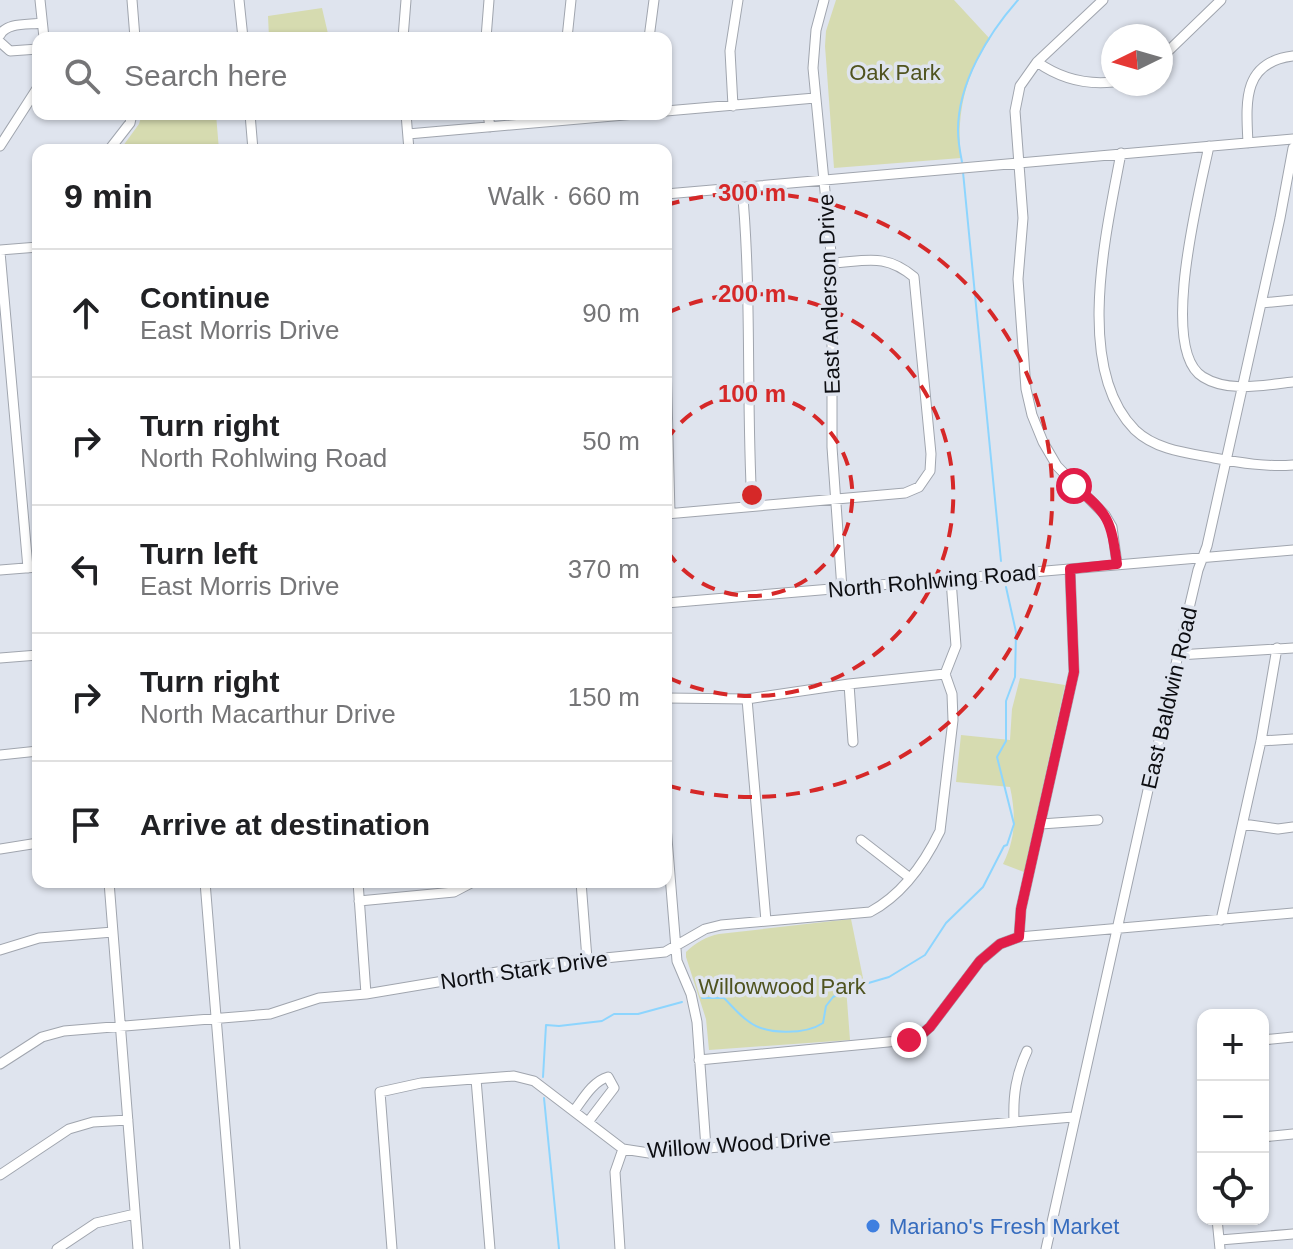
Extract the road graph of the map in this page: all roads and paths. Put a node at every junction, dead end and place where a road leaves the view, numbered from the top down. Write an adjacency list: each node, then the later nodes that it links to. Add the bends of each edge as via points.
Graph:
1 (40, 0): 12 (street)
2 (132, 0): 14 (street)
3 (239, 0): 15 (street)
4 (406, 0): 16 (street)
5 (489, 0): 17 (street)
6 (571, 0): 18 (street)
7 (654, 0): 19 (street)
8 (738, 0): 29 (street, via 730,51)
9 (824, 0): 28 (street, East Anderson Drive, via 813,52)
10 (1103, 0): 25 (street)
11 (1221, 0): 22 (street)
12 (42, 23): 13 (street); 20 (street, via 8,27)
13 (43, 32)
14 (135, 32)
15 (242, 32)
16 (403, 32)
17 (486, 32)
18 (568, 32)
19 (650, 32)
20 (0, 35)
21 (0, 42): 23 (street, via 10,51)
22 (1173, 46)
23 (32, 49)
24 (1293, 56): 39 (street, via 1275,58 1257,72 1246,101)
25 (1037, 62): 26 (street, via 1071,80); 47 (street, via 1020,86 1015,111)
26 (1101, 82)
27 (32, 96): 43 (street)
28 (815, 98): 29 (street); 48 (street, East Anderson Drive)
29 (733, 106): 30 (street)
30 (672, 111)
31 (131, 120): 40 (street)
32 (250, 120): 41 (street)
33 (407, 120): 37 (street)
34 (489, 120): 36 (street)
35 (546, 120): 36 (street)
36 (490, 127): 37 (street)
37 (408, 134): 42 (street)
38 (1293, 139): 39 (street)
39 (1248, 143): 44 (street)
40 (114, 144)
41 (252, 144)
42 (409, 144)
43 (0, 146)
44 (1209, 146): 46 (street); 59 (street, via 1185,262 1184,335 1189,361 1204,378)
45 (1293, 148): 52 (street, East Baldwin Road)
46 (1121, 153): 47 (street); 60 (street, via 1100,283 1107,384 1136,431 1168,449)
47 (1019, 161): 48 (street); 68 (street, via 1023,218 1018,285 1030,407 1057,466 1112,527)
48 (825, 181): 49 (street); 55 (street, East Anderson Drive)
49 (742, 187): 50 (street); 63 (street, via 749,279)
50 (672, 193)
51 (1293, 217): 52 (street)
52 (1280, 218): 57 (street, East Baldwin Road)
53 (32, 248): 54 (street)
54 (0, 251): 66 (street)
55 (832, 263): 62 (street, East Anderson Drive); 62 (street, via 887,260 914,277 931,454 930,471 919,487)
56 (1293, 300): 57 (street)
57 (1261, 303): 59 (street, East Baldwin Road)
58 (1293, 382): 59 (street)
59 (1242, 387): 60 (street, East Baldwin Road)
60 (1226, 460): 61 (street); 67 (street, East Baldwin Road)
61 (1293, 465)
62 (837, 499): 63 (street); 73 (street, East Anderson Drive)
63 (752, 506): 64 (street)
64 (672, 514)
65 (1293, 550): 67 (street, North Rohlwing Road)
66 (32, 558)
67 (1203, 558): 68 (street, North Rohlwing Road); 78 (street, East Baldwin Road)
68 (1117, 564): 70 (street, North Rohlwing Road)
69 (32, 568): 71 (street)
70 (1070, 569): 72 (street, North Rohlwing Road); 90 (street, via 1074,672)
71 (0, 570)
72 (951, 580): 73 (street, North Rohlwing Road); 80 (street, via 956,646)
73 (842, 589): 74 (street, North Rohlwing Road)
74 (672, 603)
75 (1277, 648): 76 (street); 78 (street); 85 (street)
76 (1293, 648)
77 (32, 655): 79 (street)
78 (1178, 655): 107 (street, East Baldwin Road)
79 (0, 658)
80 (945, 674): 81 (street); 96 (street, North Stark Drive, via 953,720 940,831)
81 (849, 684): 83 (street); 86 (street)
82 (672, 698): 83 (street)
83 (747, 699): 106 (street)
84 (1293, 739): 85 (street)
85 (1261, 741): 91 (street)
86 (853, 742)
87 (32, 752): 88 (street)
88 (0, 755)
89 (1098, 820): 90 (street)
90 (1041, 824): 109 (street)
91 (1243, 824): 92 (street); 105 (street)
92 (1293, 827)
93 (861, 840): 96 (street)
94 (32, 844): 95 (street)
95 (0, 849)
96 (910, 878): 106 (street, North Stark Drive, via 891,901 870,912)
97 (109, 888): 108 (street)
98 (205, 888): 114 (street)
99 (358, 888): 103 (street)
100 (462, 888): 103 (street)
101 (581, 888): 112 (street)
102 (671, 888): 110 (street)
103 (359, 901): 113 (street)
104 (1293, 913): 105 (street)
105 (1221, 920): 107 (street)
106 (766, 921): 110 (street, North Stark Drive, via 705,929)
107 (1118, 928): 109 (street); 123 (street, East Baldwin Road)
108 (113, 932): 111 (street, via 39,938); 115 (street)
109 (1019, 937): 119 (street, via 980,961 921,1035 909,1040)
110 (676, 946): 112 (street, North Stark Drive, via 665,952); 119 (street, via 679,970 695,1005)
111 (0, 950)
112 (587, 959): 113 (street, North Stark Drive)
113 (366, 994): 114 (street, North Stark Drive, via 319,998 270,1014)
114 (216, 1018): 115 (street, North Stark Drive); 138 (street)
115 (120, 1025): 120 (street, North Stark Drive, via 53,1033); 124 (street)
116 (1293, 1037): 117 (street)
117 (1269, 1039)
118 (1027, 1051): 125 (street, via 1013,1094)
119 (699, 1060): 129 (street)
120 (0, 1064)
121 (476, 1079): 122 (street, Willow Wood Drive, via 514,1076 534,1081); 139 (street, Willow Wood Drive, via 380,1092); 140 (street)
122 (574, 1111): 126 (street, Willow Wood Drive); 126 (street, via 596,1083 608,1077 614,1088)
123 (1073, 1117): 125 (street, Willow Wood Drive); 142 (street, East Baldwin Road)
124 (128, 1120): 131 (street, via 69,1129); 132 (street)
125 (1014, 1121): 129 (street, Willow Wood Drive)
126 (588, 1122): 130 (street, Willow Wood Drive)
127 (1293, 1134): 128 (street)
128 (1269, 1136)
129 (706, 1148): 130 (street, Willow Wood Drive, via 649,1153)
130 (623, 1149): 141 (street, via 615,1172)
131 (0, 1175)
132 (135, 1214): 136 (street, via 96,1223); 137 (street)
133 (1218, 1225): 135 (street)
134 (1293, 1234): 135 (street)
135 (1220, 1245)
136 (57, 1249)
137 (138, 1249)
138 (235, 1249)
139 (392, 1249)
140 (490, 1249)
141 (620, 1249)
142 (1046, 1249)

